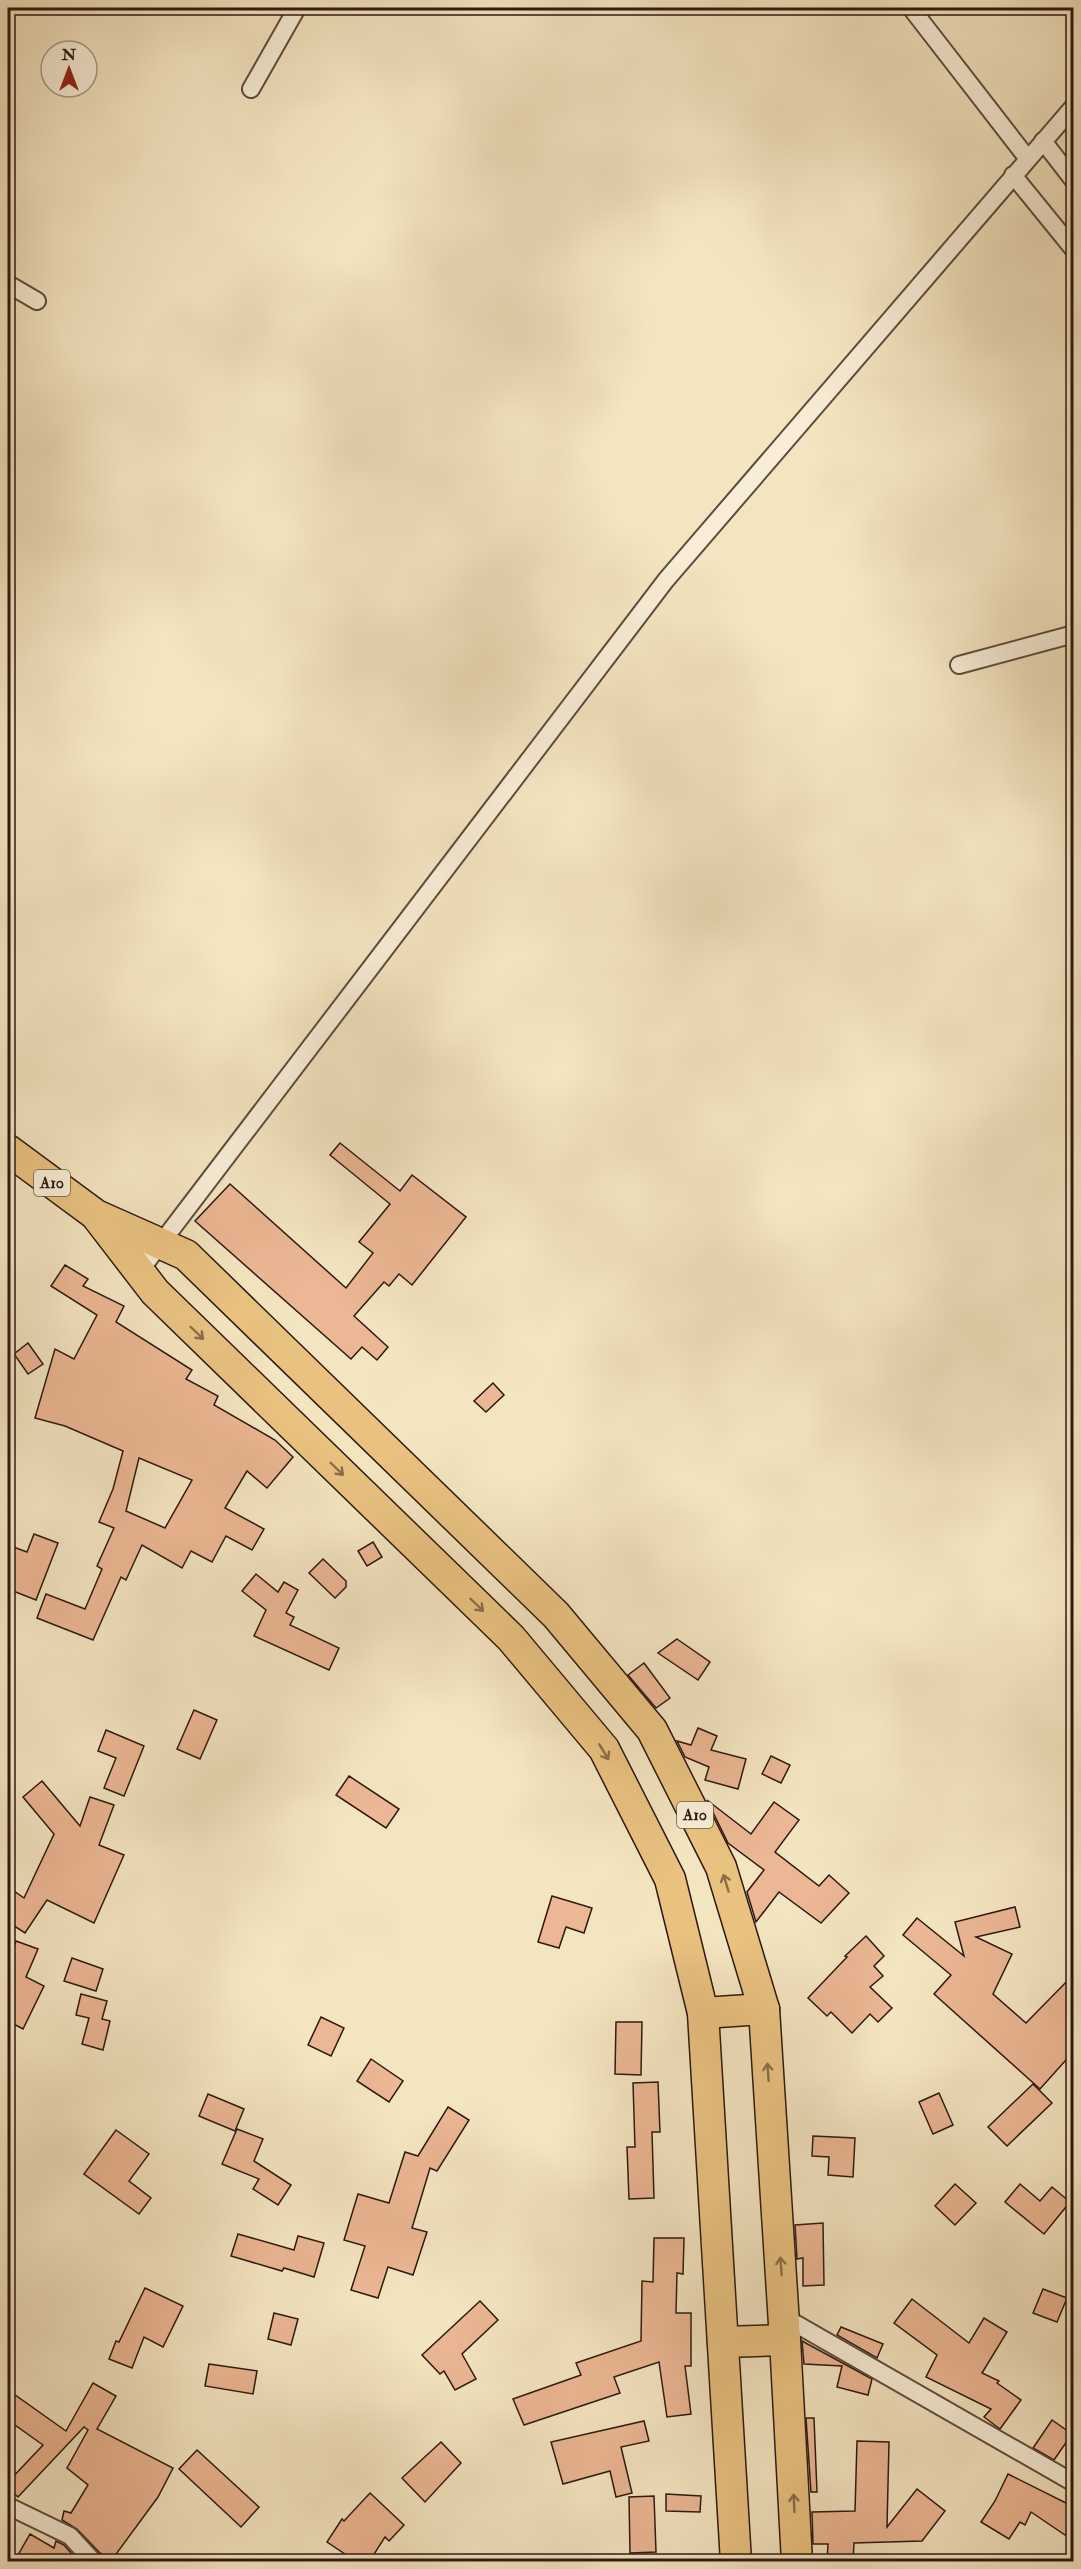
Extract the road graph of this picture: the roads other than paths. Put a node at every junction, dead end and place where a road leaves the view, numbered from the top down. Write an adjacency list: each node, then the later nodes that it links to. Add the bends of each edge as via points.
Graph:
1 (297, 8): 3 (street)
2 (911, 8): 6 (street)
3 (251, 89)
4 (1074, 106): 5 (street)
5 (1043, 141): 6 (street); 8 (street)
6 (1028, 159): 7 (street)
7 (1013, 175): 9 (street); 16 (street, via 666,580)
8 (1074, 181)
9 (1074, 250)
10 (8, 284): 11 (street)
11 (37, 301)
12 (1074, 634): 13 (street)
13 (959, 665)
14 (8, 1150): 15 (highway, A10)
15 (96, 1215): 16 (highway, A10); 17 (highway, A10)
16 (161, 1244): 17 (street); 18 (highway, A10, one-way to 16, via 721,1867 652,1730 556,1615 186,1255)
17 (139, 1272): 19 (highway, A10, one-way to 19, via 155,1292 511,1638 604,1749 670,1879)
18 (764, 2009): 19 (highway); 20 (highway, A10, one-way to 18)
19 (703, 2013): 21 (highway, A10)
20 (785, 2328): 21 (highway); 22 (street); 26 (highway, A10, one-way to 20)
21 (723, 2342): 25 (highway, A10)
22 (1074, 2483)
23 (8, 2506): 24 (street, via 70,2536)
24 (94, 2562)
25 (736, 2562)
26 (797, 2562)

